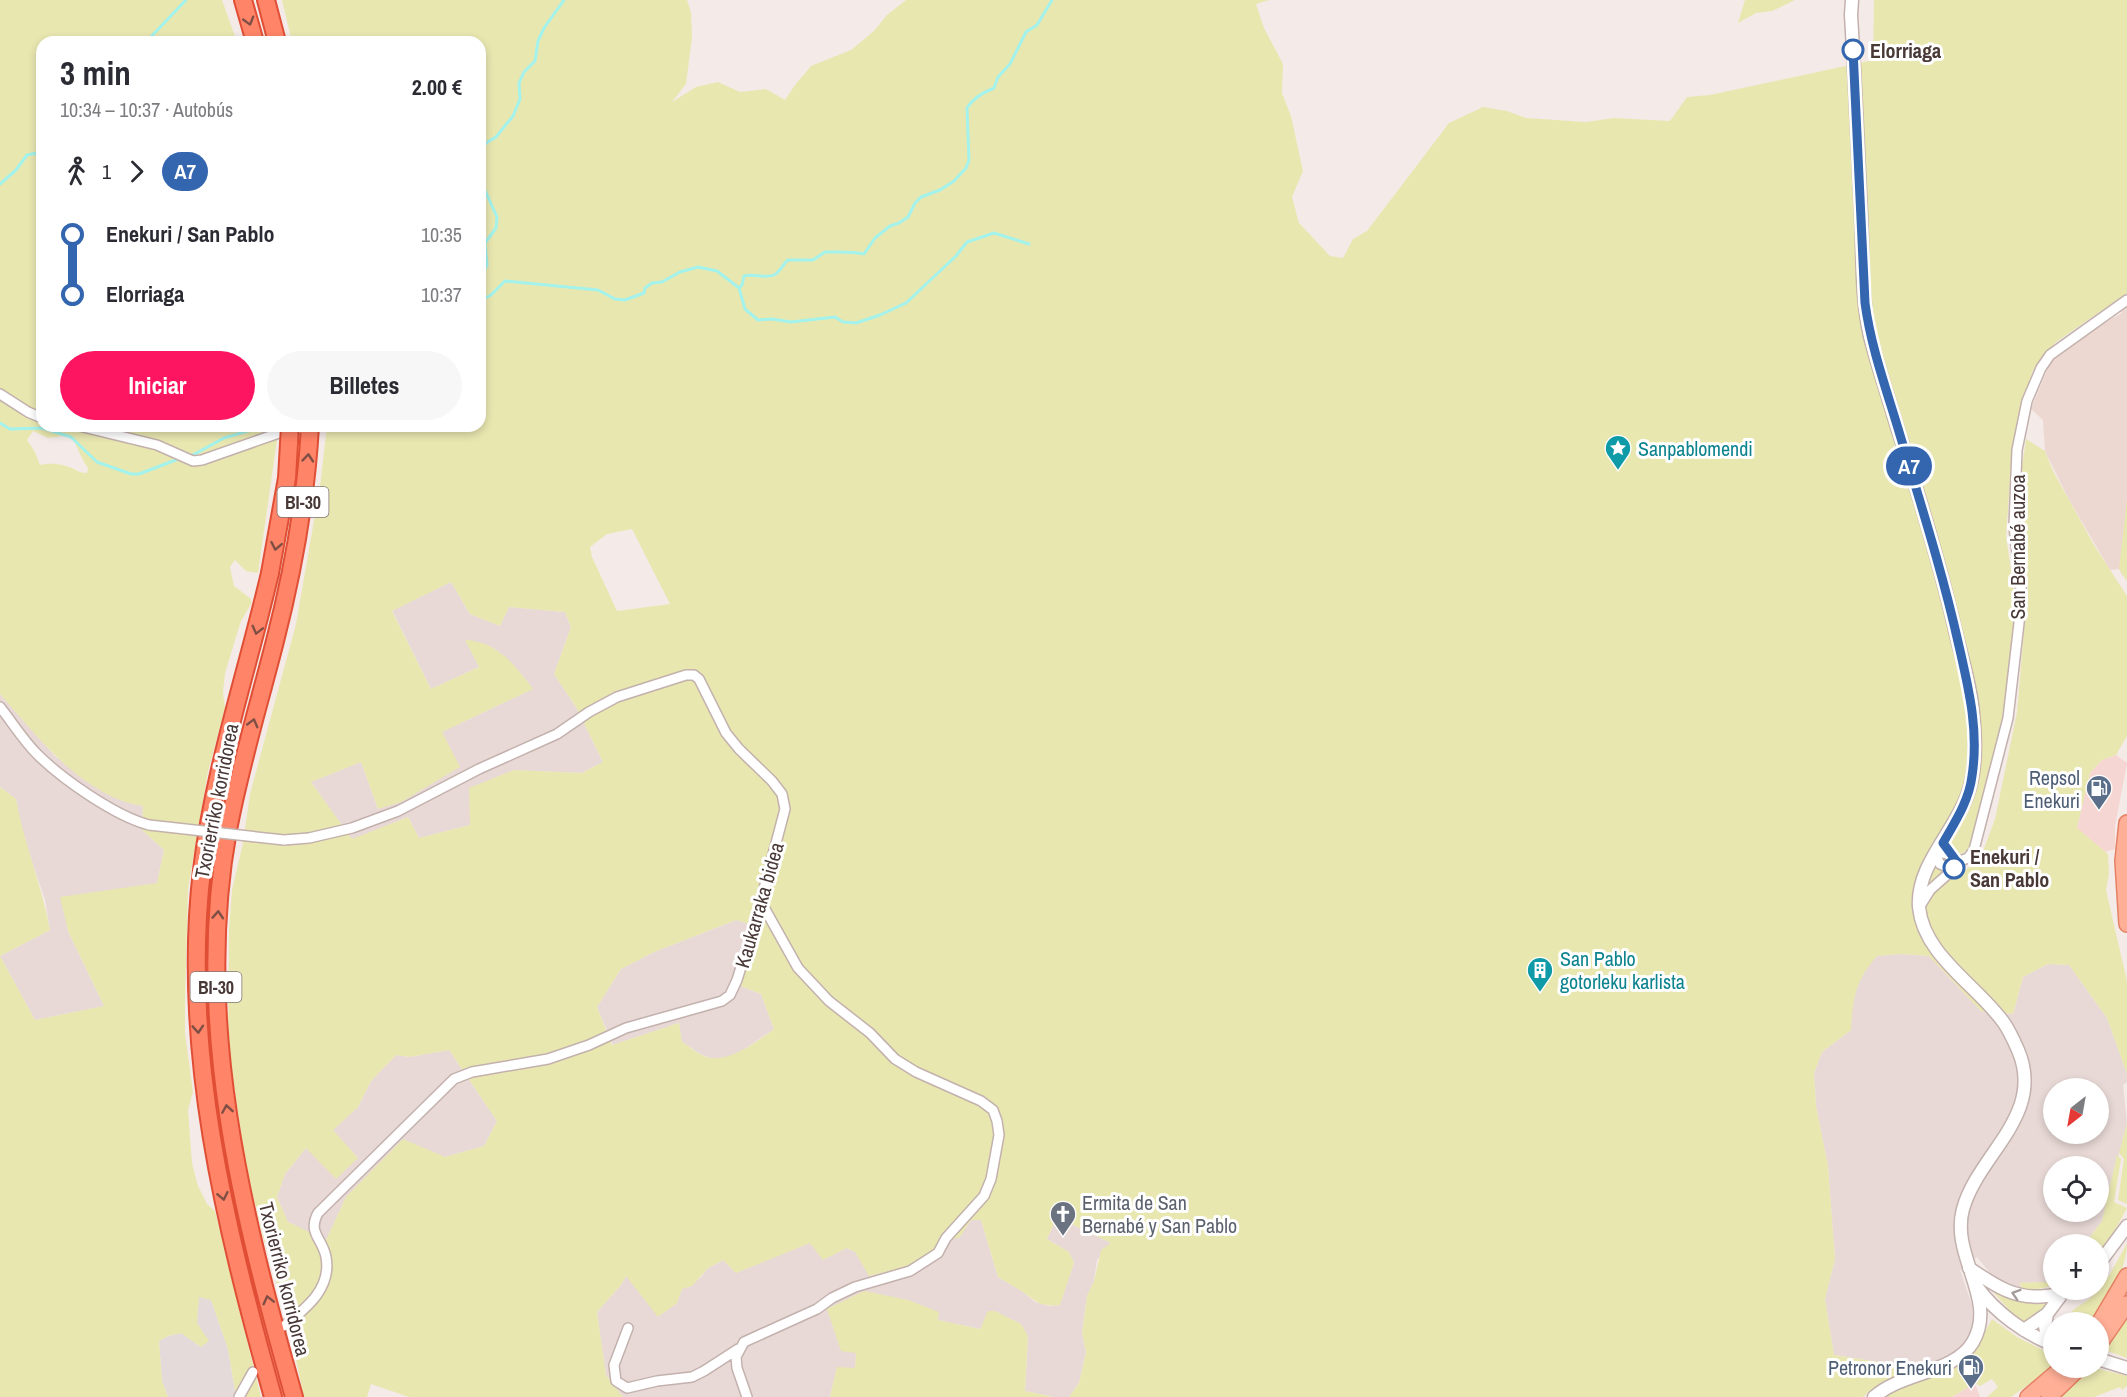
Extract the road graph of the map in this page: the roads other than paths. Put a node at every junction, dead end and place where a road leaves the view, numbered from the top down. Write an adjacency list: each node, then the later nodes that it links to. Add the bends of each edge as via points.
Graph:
1 (243, 0): 4 (highway, one-way to 4)
2 (266, 0): 5 (highway)
3 (1852, 0): 15 (street, via 1868,322 1946,585 1973,706 1972,777 1959,816)
4 (253, 36)
5 (275, 36)
6 (2127, 300): 17 (street, San Bernabé auzoa, via 2050,355 2027,401 2017,450 2014,526 2021,590 2008,718 1974,850 1968,858)
7 (0, 394): 8 (street)
8 (36, 415)
9 (104, 432): 10 (street, via 157,445 193,461)
10 (284, 432)
11 (290, 432): 46 (highway, Txorierriko korridorea / BI-30, one-way to 46, bridge, via 270,573 208,827 195,974 201,1061 216,1160 237,1261)
12 (309, 432): 47 (highway, Txorierriko korridorea / BI-30, one-way to 12, via 257,1256 234,1145 220,1059 215,974 228,830 290,578 306,480)
13 (0, 706): 18 (street, Kaukarraka bidea, bridge, via 36,753 62,775 132,820 284,840 352,828 398,811 557,734 616,697 694,675 726,734 782,794 785,809)
14 (2127, 823): 20 (main road, via 2123,861)
15 (1943, 843): 16 (street); 17 (street)
16 (1935, 855): 17 (street, via 1943,853); 17 (street, via 1940,864); 19 (street)
17 (1953, 862): 19 (street, San Bernabé auzoa)
18 (761, 902): 34 (street, Kaukarraka bidea, via 737,980 730,995 722,1001 626,1028 548,1059 472,1072 446,1086 318,1213 313,1228 326,1256 326,1277 317,1296); 39 (street, via 798,968 829,1001 870,1033 895,1059 993,1110 998,1148 984,1196 946,1238 938,1253 910,1270 832,1298 817,1309 751,1338)
19 (1919, 908): 23 (street, via 1927,935 1940,953 2004,1023 2020,1053 2023,1072 2024,1088 2013,1123 1964,1204 1961,1242)
20 (2127, 924)
21 (2127, 1226): 22 (street)
22 (2109, 1250)
23 (1970, 1268): 25 (street); 26 (street, one-way to 23, via 2022,1297)
24 (2127, 1276): 30 (main road)
25 (1975, 1283): 31 (street); 32 (street)
26 (2043, 1295)
27 (2058, 1300): 29 (street)
28 (2127, 1304): 37 (main road)
29 (2049, 1312)
30 (2106, 1312)
31 (2004, 1314): 32 (street); 36 (street)
32 (1982, 1315): 49 (street, via 1972,1345 1963,1354 1945,1365 1896,1382)
33 (2043, 1317): 36 (street)
34 (284, 1326)
35 (628, 1328): 39 (street, via 614,1365 616,1381 627,1388 692,1377)
36 (2024, 1330): 38 (street)
37 (2109, 1330)
38 (2043, 1340)
39 (738, 1349): 48 (street, via 737,1368)
40 (2109, 1362): 41 (street)
41 (2127, 1368)
42 (253, 1372): 45 (street)
43 (2050, 1378): 50 (main road)
44 (2069, 1378): 51 (main road)
45 (239, 1397)
46 (273, 1397)
47 (294, 1397)
48 (747, 1397)
49 (1874, 1397)
50 (2028, 1397)
51 (2049, 1397)

